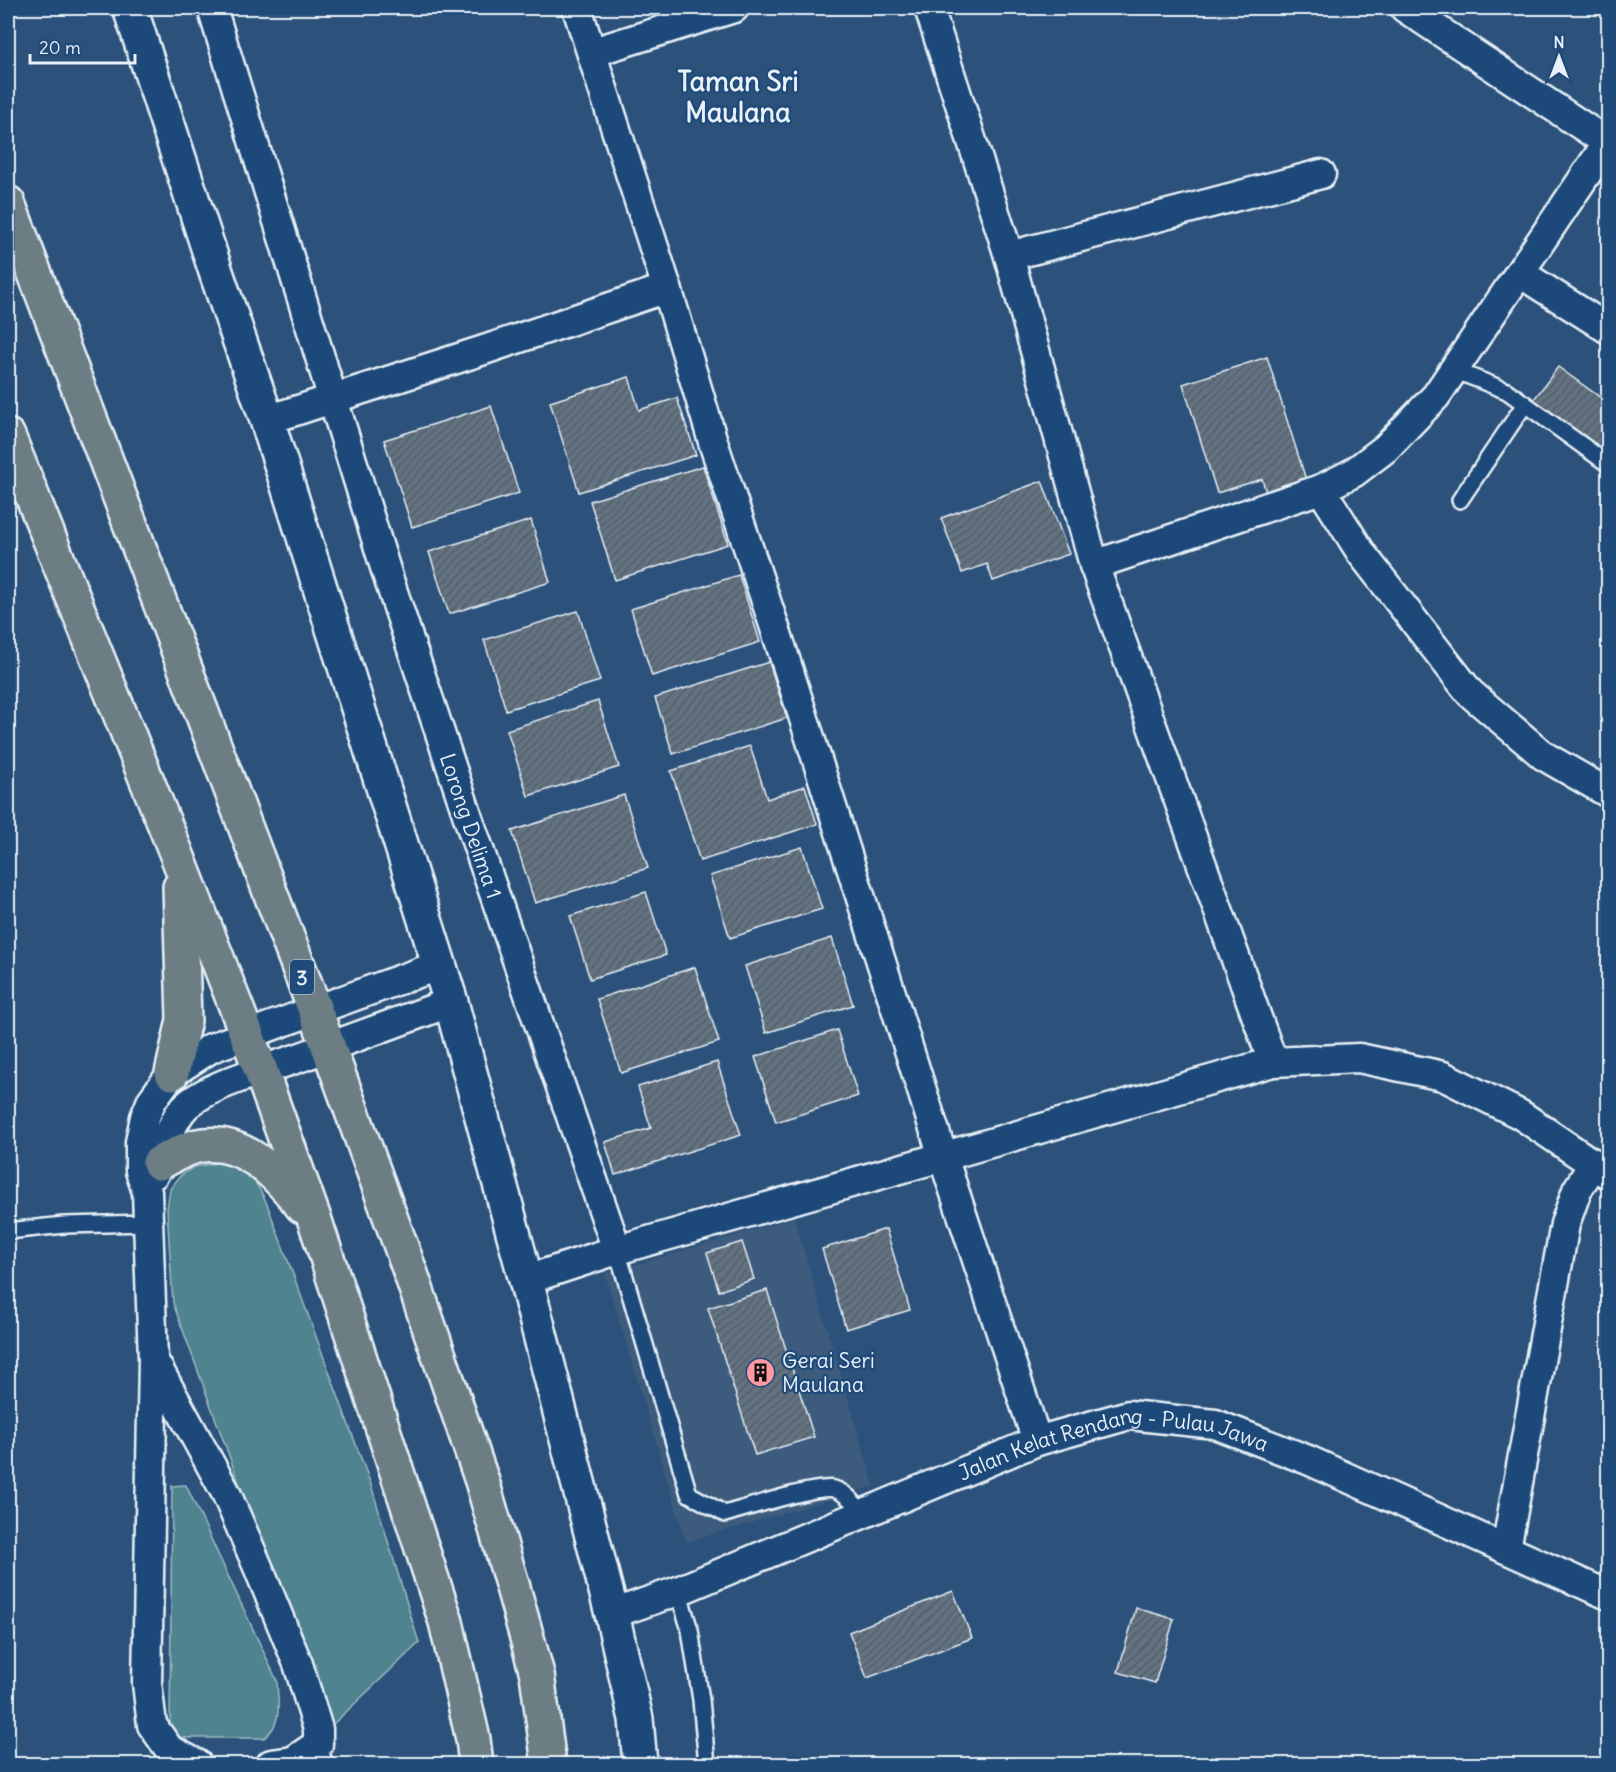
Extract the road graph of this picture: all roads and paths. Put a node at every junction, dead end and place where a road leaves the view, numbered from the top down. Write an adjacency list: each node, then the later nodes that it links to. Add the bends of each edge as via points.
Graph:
1 (130, 8): 18 (street)
2 (212, 8): 16 (street, Lorong Delima 1)
3 (577, 8): 7 (street)
4 (734, 8): 7 (street)
5 (929, 8): 11 (street)
6 (1405, 8): 8 (street)
7 (592, 52): 13 (street)
8 (1608, 143): 12 (street)
9 (1321, 174): 11 (street)
10 (8, 203): 28 (highway, 3)
11 (1009, 256): 23 (street)
12 (1520, 273): 14 (street); 15 (street)
13 (667, 288): 16 (street); 34 (street)
14 (1608, 329)
15 (1454, 370): 17 (lane, via 1507,391); 21 (street, via 1436,396 1386,448 1353,473)
16 (333, 400): 18 (street); 40 (street, Lorong Delima 1, via 388,577)
17 (1525, 404): 20 (lane); 22 (lane)
18 (267, 420): 26 (street)
19 (8, 436): 25 (highway)
20 (1608, 464)
21 (1321, 489): 23 (street); 24 (street, via 1362,554 1470,693 1544,756)
22 (1460, 500)
23 (1094, 565): 31 (street)
24 (1608, 794)
25 (177, 855): 29 (highway); 33 (highway, via 184,1020)
26 (440, 965): 27 (street); 28 (street)
27 (451, 1002): 30 (street); 41 (street)
28 (315, 1010): 29 (street); 30 (highway, 3)
29 (247, 1034): 32 (highway); 33 (street, via 211,1048)
30 (328, 1047): 32 (street); 53 (highway, 3, via 482,1481 537,1674)
31 (1273, 1062): 34 (street); 35 (street, via 1359,1058 1443,1076 1521,1115)
32 (261, 1071): 36 (street, via 214,1089 184,1109); 38 (highway)
33 (172, 1073): 36 (street, via 152,1100 140,1142 140,1171)
34 (943, 1157): 40 (street); 43 (street)
35 (1601, 1168): 45 (street, via 1577,1190 1564,1224)
36 (153, 1177): 37 (street); 38 (highway, via 181,1152 207,1145 226,1147 264,1165 283,1182)
37 (148, 1223): 39 (lane); 42 (street)
38 (316, 1224): 52 (highway, via 446,1622)
39 (8, 1231)
40 (616, 1250): 41 (street); 44 (lane, via 689,1494 725,1514 814,1490 833,1489 849,1497)
41 (526, 1280): 48 (street)
42 (153, 1359): 49 (street, via 226,1493 258,1567 298,1664); 50 (street, via 147,1683 152,1725 168,1749)
43 (1037, 1441): 44 (street, Jalan Kelat Rendang - Pulau Jawa); 45 (street, Jalan Kelat Rendang - Pulau Jawa, via 1129,1415 1215,1424 1308,1460)
44 (862, 1513): 46 (street, Jalan Kelat Rendang - Pulau Jawa)
45 (1506, 1549): 47 (street, Jalan Kelat Rendang - Pulau Jawa)
46 (678, 1592): 48 (street, Jalan Kelat Rendang - Pulau Jawa); 55 (lane, via 690,1630)
47 (1608, 1595)
48 (612, 1614): 54 (street, via 636,1719)
49 (322, 1754): 51 (street)
50 (197, 1764)
51 (271, 1764)
52 (476, 1764)
53 (549, 1764)
54 (640, 1764)
55 (707, 1764)

